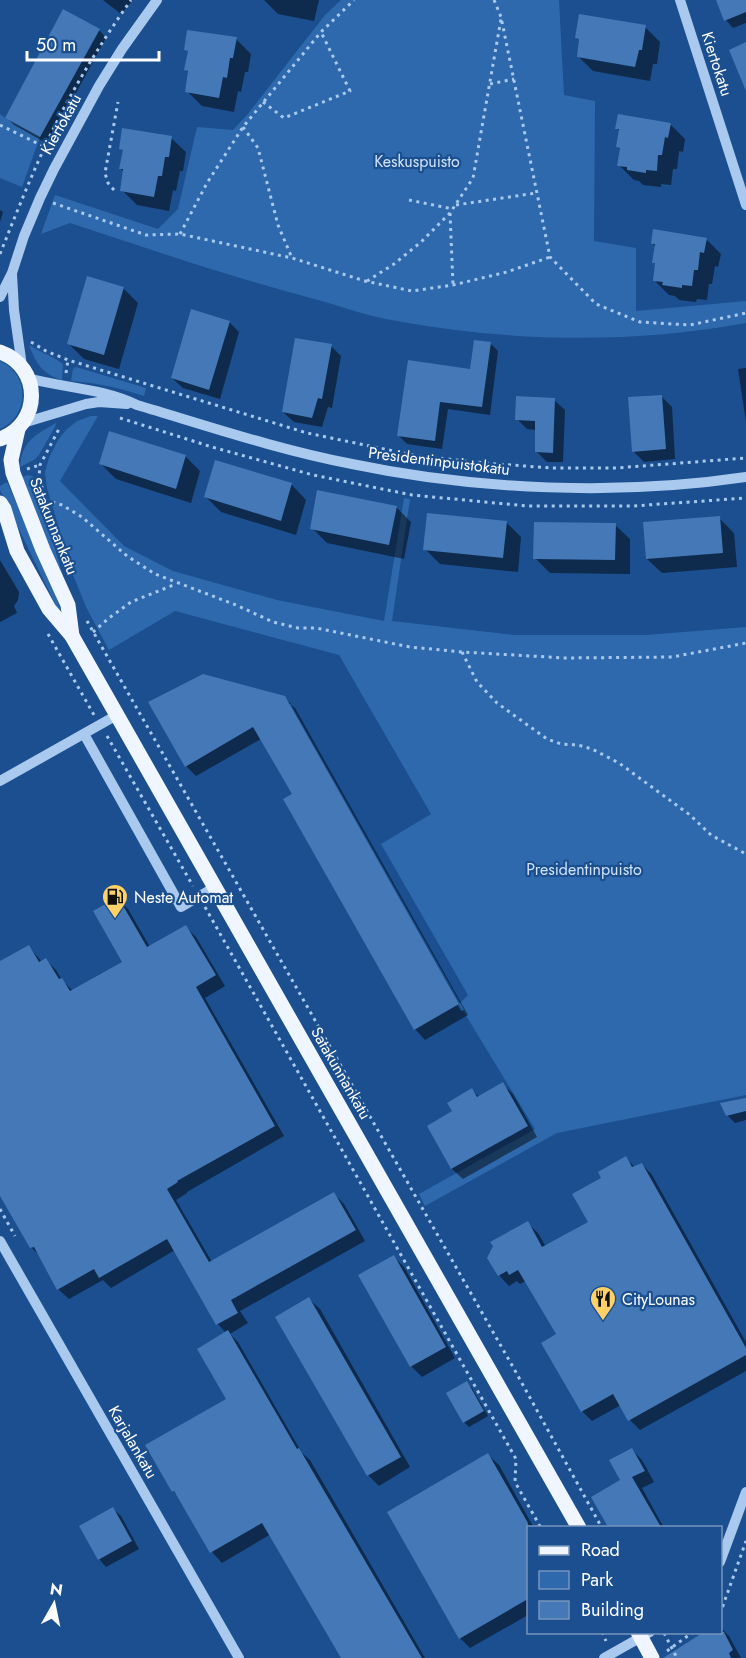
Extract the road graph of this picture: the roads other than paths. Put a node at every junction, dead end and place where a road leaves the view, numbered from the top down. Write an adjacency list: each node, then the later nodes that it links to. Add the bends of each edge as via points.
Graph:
1 (157, 0): 4 (street, Kiertokatu, via 116,58 62,155 40,198)
2 (680, 0): 3 (street, Kiertokatu)
3 (746, 205)
4 (12, 273): 5 (street, Kiertokatu); 7 (street, Kiertokatu)
5 (0, 297)
6 (0, 352): 7 (main road, via 9,355)
7 (25, 372): 8 (street, Presidentinpuistokatu, via 48,384 102,392); 9 (main road, Satakunnankatu, via 32,402)
8 (137, 405): 9 (street, Presidentinpuistokatu, via 86,404); 11 (street, Presidentinpuistokatu, via 329,459 427,476 525,486 598,487)
9 (20, 426): 10 (main road); 15 (main road, Satakunnankatu, via 11,460 13,473 68,605)
10 (0, 439)
11 (746, 477)
12 (0, 503): 14 (main road, Satakunnankatu)
13 (0, 528): 14 (main road)
14 (17, 551): 15 (main road, Satakunnankatu, via 49,609)
15 (72, 636): 16 (main road, Satakunnankatu)
16 (117, 715): 17 (street); 19 (main road, Satakunnankatu)
17 (84, 734): 18 (street); 19 (street, via 181,907)
18 (0, 781)
19 (216, 887): 22 (main road, Satakunnankatu)
20 (0, 1241): 26 (street, Karjalankatu)
21 (746, 1492): 23 (street)
22 (578, 1526)
23 (722, 1557)
24 (643, 1634): 25 (main road); 27 (street)
25 (658, 1655)
26 (239, 1658)
27 (604, 1658)

